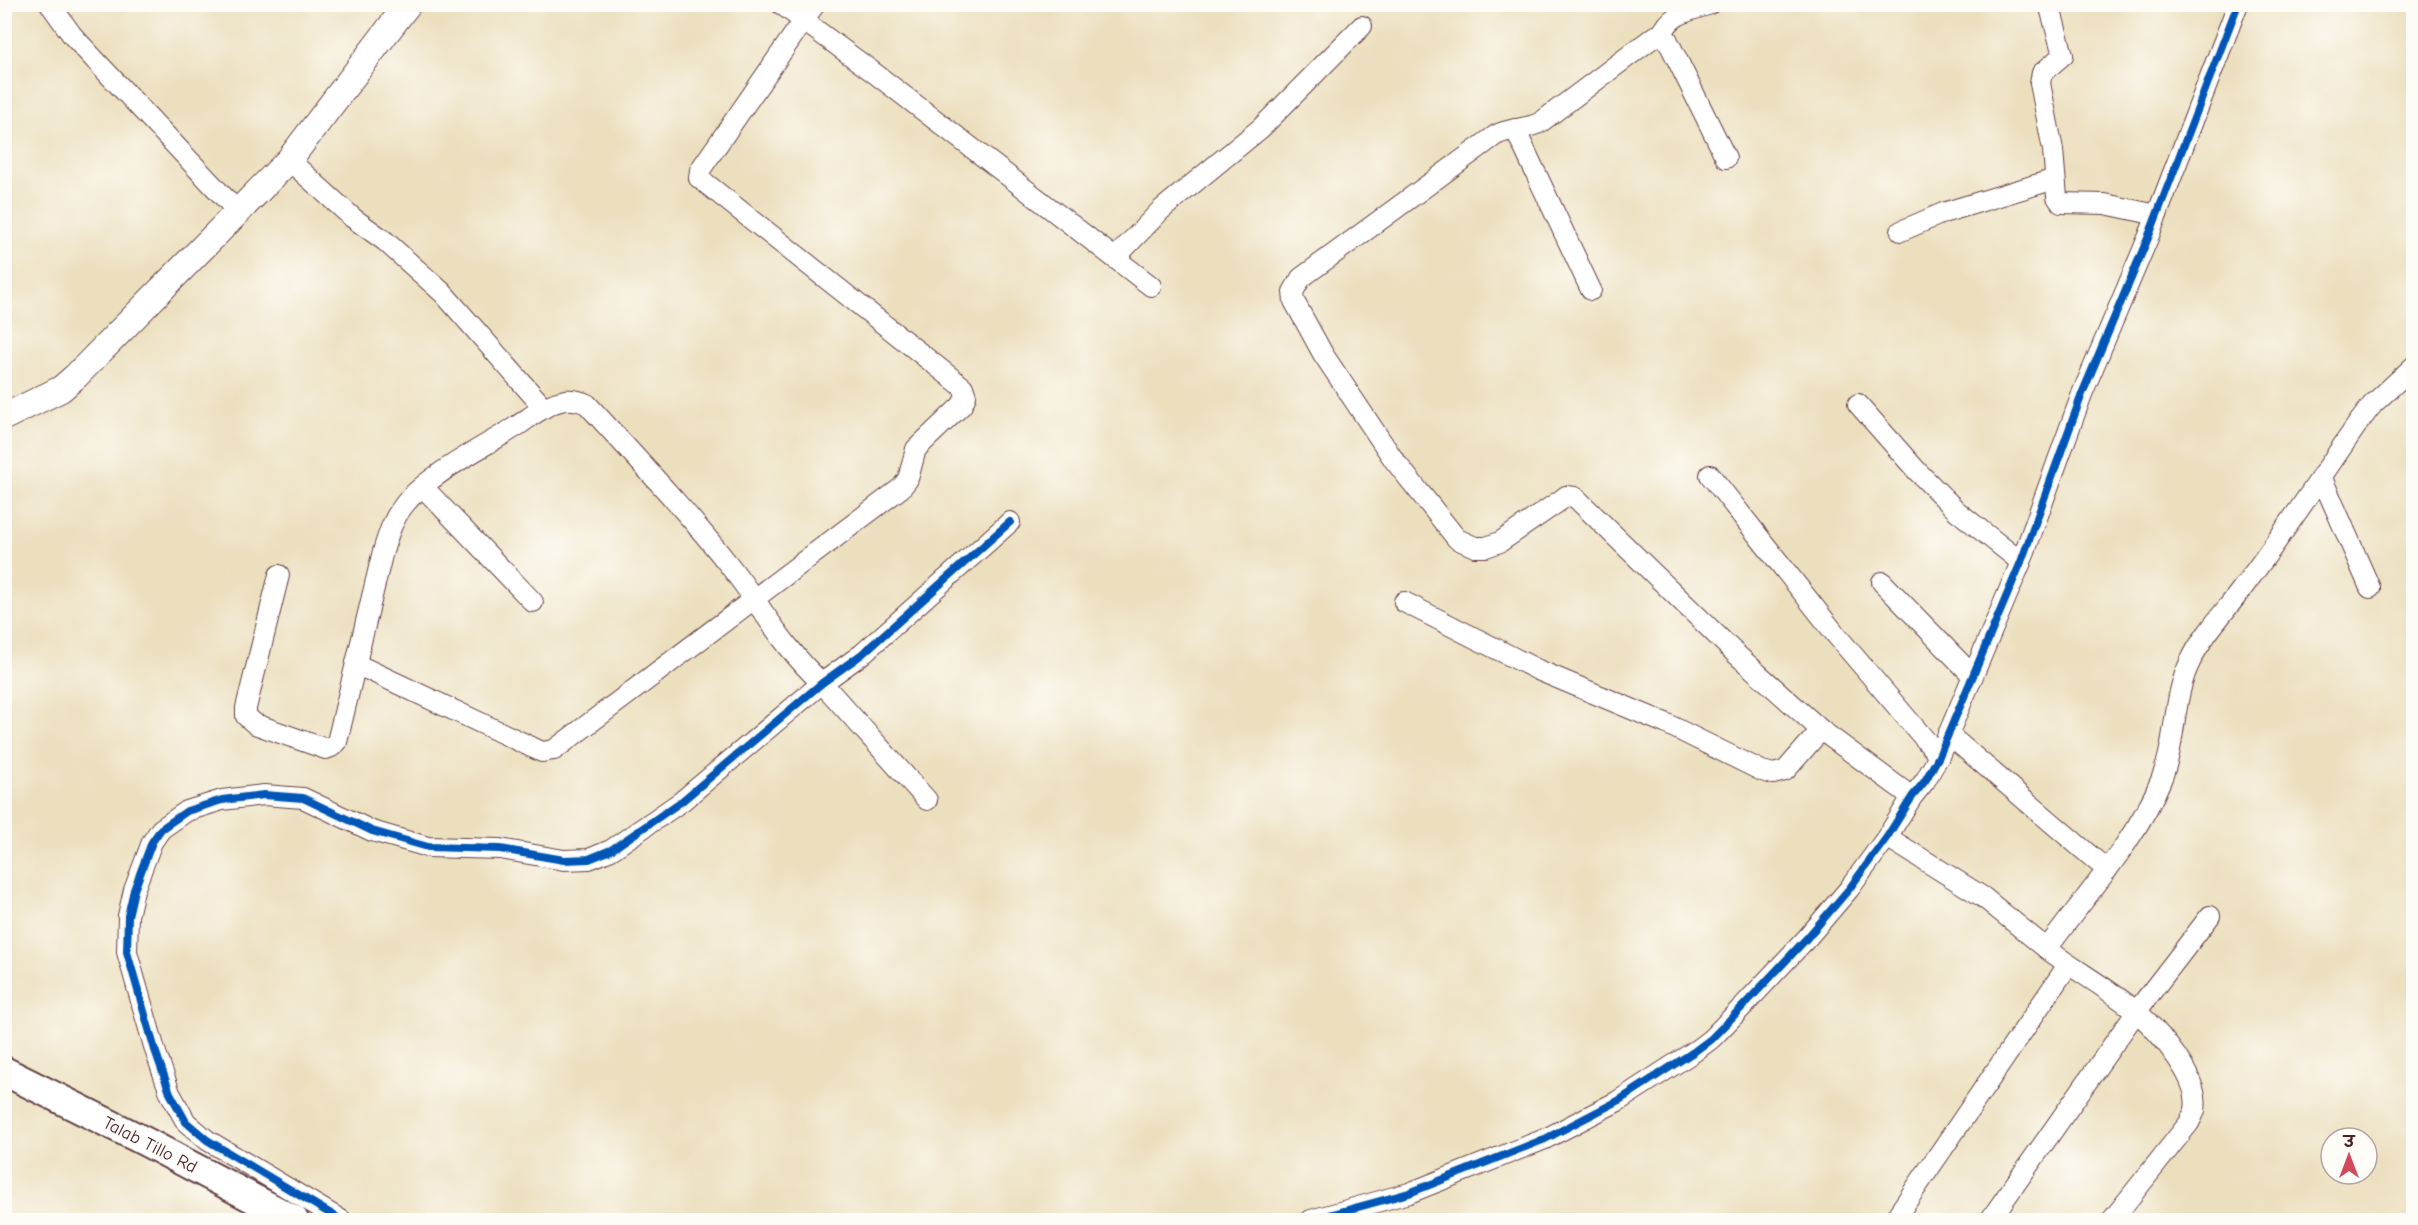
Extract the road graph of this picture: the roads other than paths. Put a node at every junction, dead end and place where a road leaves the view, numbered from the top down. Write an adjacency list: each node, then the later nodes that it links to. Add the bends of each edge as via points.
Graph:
1 (50, 4): 15 (street, via 72,35)
2 (408, 4): 13 (street)
3 (781, 4): 8 (street)
4 (815, 4): 8 (street)
5 (1710, 4): 10 (street, via 1676,16)
6 (2049, 4): 14 (street, via 2064,52 2042,73 2040,83 2052,139)
7 (2238, 4): 16 (street)
8 (803, 21): 18 (street); 33 (street, via 700,171 699,178 963,387 966,396 962,405 916,449 905,484)
9 (1362, 26): 18 (street, via 1261,128 1161,210)
10 (1661, 36): 11 (street, via 1645,42 1541,122); 12 (street, via 1667,39)
11 (1515, 129): 20 (street); 39 (street, via 1496,135 1301,278 1293,292 1294,300 1323,354 1394,460 1457,539 1474,547 1486,547 1500,542 1566,496 1575,497 1736,654)
12 (1726, 158)
13 (289, 160): 15 (street); 23 (street, via 442,293)
14 (2055, 179): 16 (street, via 2061,202 2105,204); 17 (street, via 1929,218)
15 (238, 212): 24 (street, via 76,376 61,389)
16 (2157, 215): 29 (street, via 2082,394)
17 (1901, 231)
18 (1114, 258): 19 (street)
19 (1151, 286)
20 (1591, 290)
21 (2414, 366): 26 (street, via 2373,404)
22 (1858, 404): 29 (street, via 1957,512)
23 (544, 408): 27 (street); 33 (street, via 565,400 587,404 690,518)
24 (4, 417)
25 (1710, 475): 41 (street)
26 (2321, 476): 32 (street); 45 (street, via 2203,638 2182,684 2162,779)
27 (423, 487): 34 (street); 36 (street, via 405,504 390,530)
28 (1010, 522): 38 (street, via 862,654)
29 (2021, 562): 37 (street)
30 (279, 575): 36 (street, via 246,708 249,720 320,748 332,747 337,742)
31 (1882, 582): 37 (street)
32 (2370, 588)
33 (754, 599): 36 (street, via 549,752); 38 (street, via 784,643)
34 (533, 602)
35 (1404, 602): 39 (street, via 1538,670 1665,723 1762,771 1785,771)
36 (356, 664)
37 (1972, 675): 40 (street)
38 (822, 683): 43 (street); 52 (street, via 682,801 611,850 589,859 549,859 500,849 428,848 372,831 303,798 289,796 222,800 187,811 161,829 134,890 126,938 155,1050 176,1108 207,1140)
39 (1821, 730): 42 (street)
40 (1948, 734): 41 (street); 45 (street)
41 (1939, 756): 42 (street)
42 (1912, 797): 44 (street)
43 (927, 800)
44 (1887, 837): 47 (street, via 1965,884); 53 (street, via 1849,889 1746,1003 1711,1039 1656,1078 1545,1139 1409,1193)
45 (2107, 870): 47 (street)
46 (2210, 916): 49 (street)
47 (2047, 949): 48 (street)
48 (2068, 965): 49 (street); 54 (street)
49 (2136, 1012): 55 (street); 56 (street, via 2182,1067 2195,1098 2195,1112)
50 (4, 1071): 51 (main road, Talab Tillo Rd)
51 (294, 1221)
52 (342, 1221)
53 (1311, 1221)
54 (1894, 1221)
55 (1990, 1221)
56 (2112, 1221)

